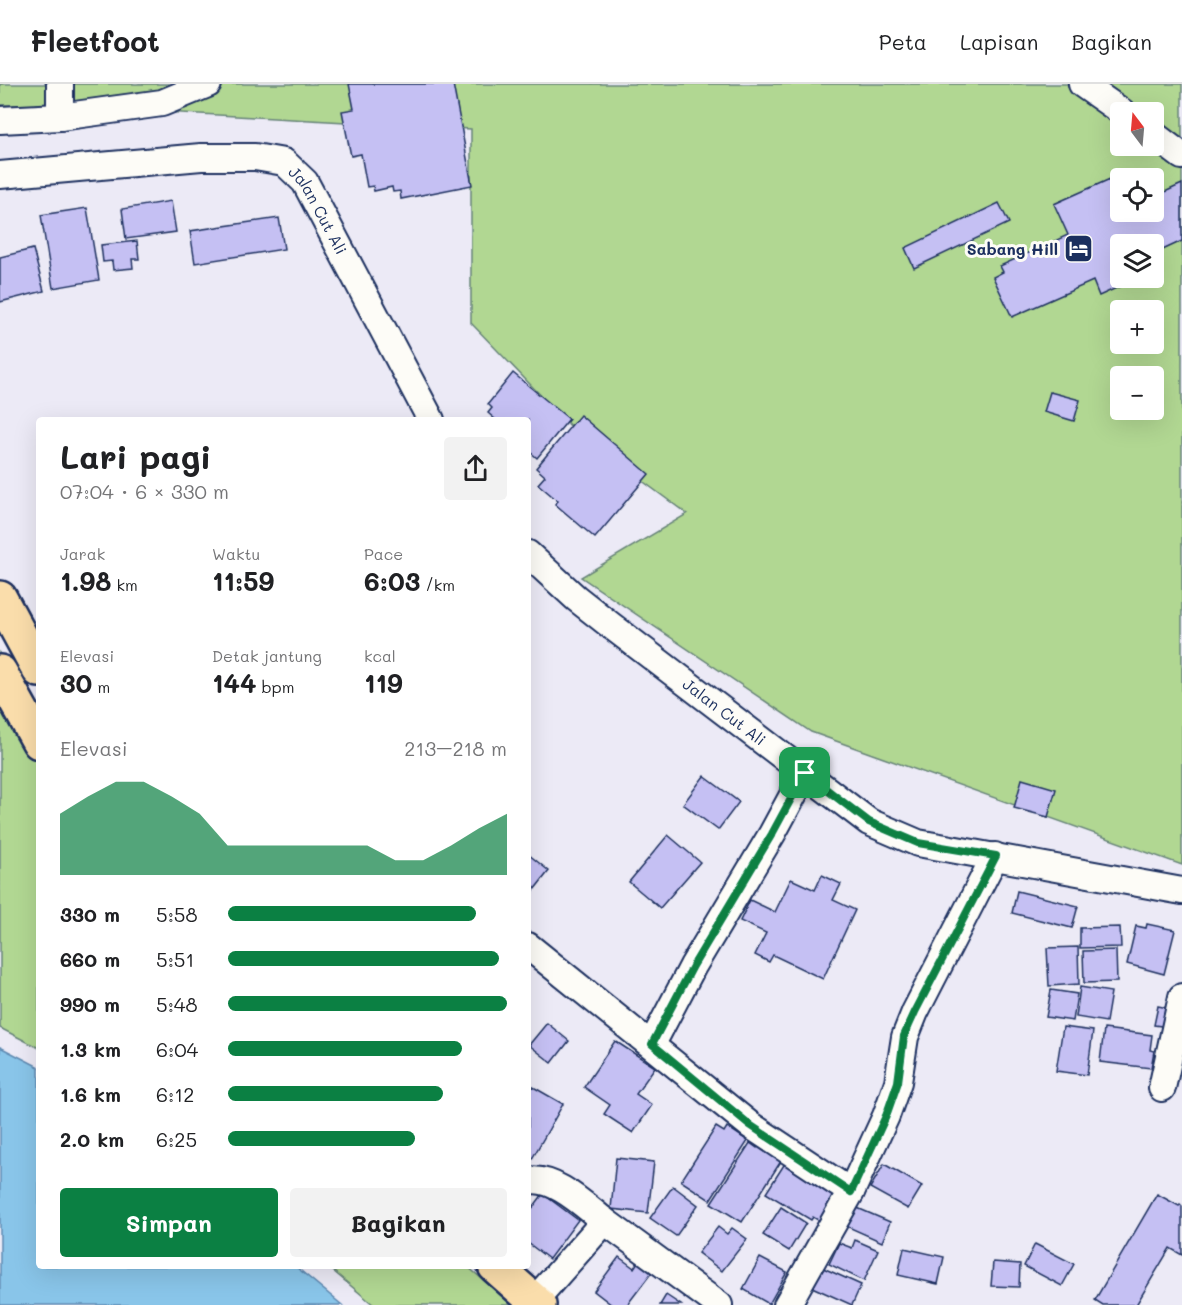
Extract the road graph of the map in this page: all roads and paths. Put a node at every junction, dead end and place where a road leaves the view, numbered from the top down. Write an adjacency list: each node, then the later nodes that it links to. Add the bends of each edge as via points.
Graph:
1 (60, 84): 5 (street)
2 (208, 84): 5 (street, via 162,103)
3 (1082, 84): 4 (street)
4 (1110, 104)
5 (60, 117): 6 (street)
6 (0, 120)
7 (1164, 142): 8 (street)
8 (1182, 156)
9 (0, 175): 10 (street, Jalan Cut Ali, via 201,157 255,157 284,162 305,182)
10 (427, 417)
11 (531, 557): 16 (street, Jalan Cut Ali, via 576,598)
12 (0, 598): 13 (main road)
13 (35, 652)
14 (0, 672): 15 (main road)
15 (36, 737)
16 (805, 773): 17 (street, Jalan Cut Ali, via 869,822 918,843); 21 (street)
17 (996, 856): 18 (street, Jalan Cut Ali); 24 (street, via 904,1036 898,1082)
18 (1182, 891)
19 (531, 948): 21 (street)
20 (1182, 997): 22 (street)
21 (652, 1044): 24 (street, via 750,1125)
22 (1162, 1088)
23 (531, 1181): 25 (street, via 542,1180 569,1193)
24 (851, 1192): 29 (street)
25 (603, 1220): 27 (street); 28 (street)
26 (498, 1269): 27 (main road)
27 (537, 1303)
28 (719, 1305)
29 (787, 1305)

